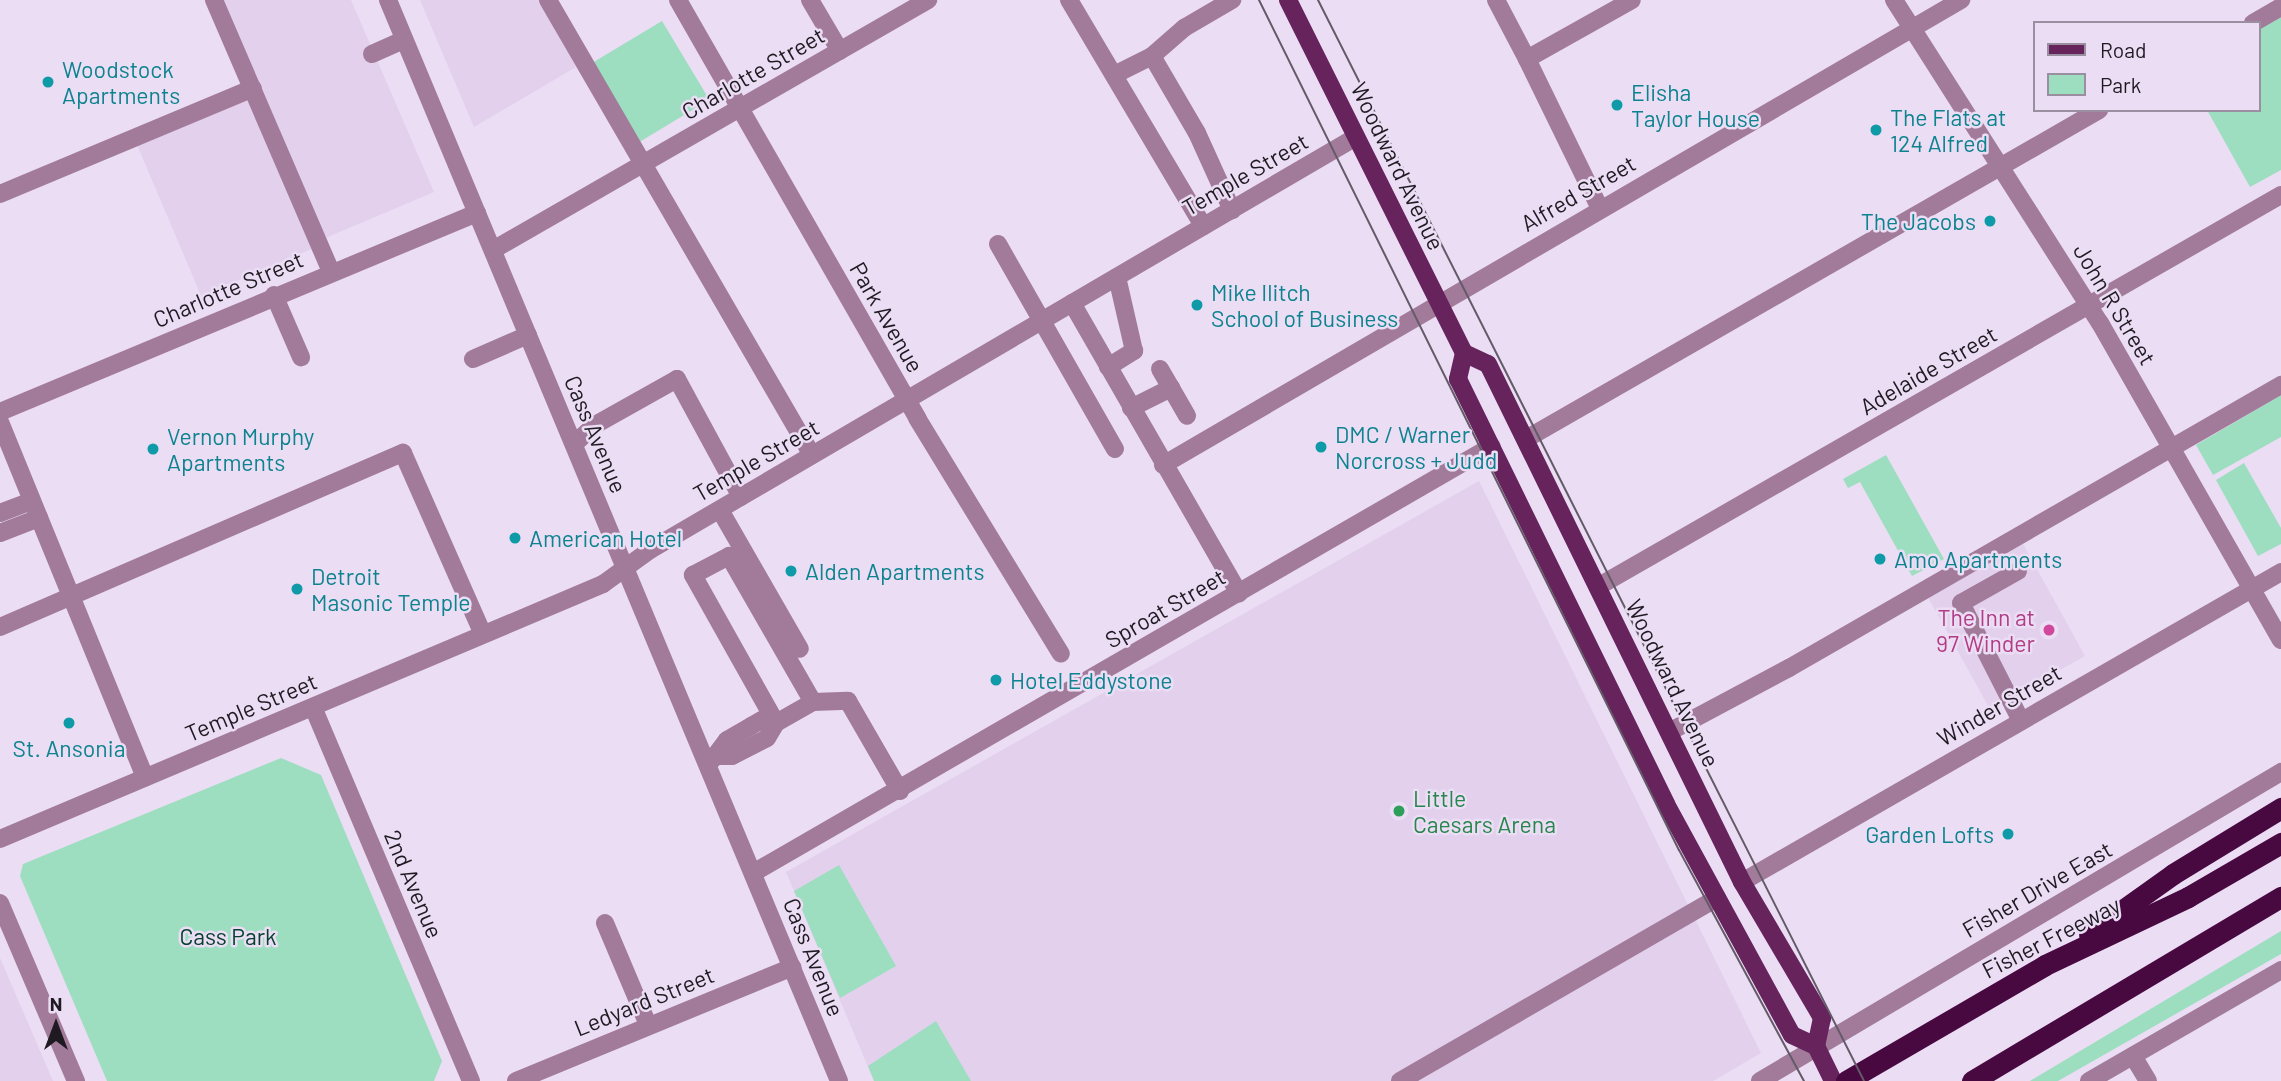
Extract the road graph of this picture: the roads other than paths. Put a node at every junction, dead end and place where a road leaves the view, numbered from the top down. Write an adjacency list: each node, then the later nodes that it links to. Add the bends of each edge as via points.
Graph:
1 (215, 0): 23 (street)
2 (387, 0): 17 (street, Cass Avenue)
3 (548, 0): 27 (street)
4 (678, 0): 24 (street, Park Avenue)
5 (810, 0): 18 (street)
6 (928, 0): 18 (street, Charlotte Street)
7 (1069, 0): 22 (street)
8 (1233, 0): 20 (street, via 1184,28)
9 (1496, 0): 21 (street)
10 (1632, 0): 21 (street)
11 (1894, 0): 16 (street, John R Street)
12 (1961, 0): 16 (street, Alfred Street)
13 (1293, 2): 26 (main road, Woodward Avenue)
14 (2281, 7): 15 (street)
15 (2256, 21)
16 (1912, 28): 28 (street, John R Street); 31 (street, Alfred Street)
17 (404, 40): 19 (street); 33 (street, Cass Avenue)
18 (839, 51): 24 (street, Charlotte Street)
19 (372, 54)
20 (1152, 56): 22 (street); 32 (street, via 1197,133)
21 (1527, 59): 31 (street)
22 (1114, 75): 34 (street)
23 (253, 88): 29 (street); 37 (street)
24 (741, 109): 27 (street, Charlotte Street); 52 (street, Park Avenue)
25 (2095, 112): 28 (street)
26 (1356, 137): 32 (street, Temple Street); 40 (main road, Woodward Avenue)
27 (644, 165): 36 (street, Charlotte Street); 62 (street)
28 (2000, 166): 42 (street, John R Street); 57 (street)
29 (0, 194)
30 (2281, 195): 42 (street, Adelaide Street)
31 (1600, 209): 40 (street, Alfred Street)
32 (1232, 210): 34 (street, Temple Street)
33 (477, 213): 36 (street, Cass Avenue); 37 (street, Charlotte Street)
34 (1203, 226): 38 (street, Temple Street)
35 (998, 244): 43 (street)
36 (493, 250): 44 (street, Cass Avenue)
37 (331, 272): 39 (street, Charlotte Street)
38 (1117, 277): 41 (street, Temple Street); 48 (street, via 1134,351)
39 (274, 295): 46 (street); 54 (street, Charlotte Street)
40 (1438, 302): 45 (main road, Woodward Avenue); 63 (street, Alfred Street)
41 (1072, 303): 43 (street, Temple Street); 48 (street)
42 (2089, 306): 60 (street, John R Street); 72 (street, Adelaide Street)
43 (1041, 321): 52 (street, Temple Street); 61 (street)
44 (528, 335): 47 (street); 58 (street, Cass Avenue)
45 (1464, 353): 57 (main road, Woodward Avenue, via 1488,364); 59 (main road, via 1458,379)
46 (301, 357)
47 (473, 359)
48 (1108, 367): 53 (street)
49 (1160, 369): 51 (street)
50 (2281, 385): 60 (street)
51 (1171, 388): 53 (street); 55 (street)
52 (907, 399): 62 (street, Temple Street); 80 (street, Park Avenue)
53 (1131, 408): 63 (street)
54 (0, 412)
55 (1186, 416)
56 (0, 422): 65 (street)
57 (1526, 439): 72 (main road, Woodward Avenue)
58 (573, 444): 64 (street, via 595,425 677,379); 69 (street, Cass Avenue)
59 (1492, 446): 74 (street, Sproat Street); 96 (main road)
60 (2171, 448): 73 (street, John R Street); 85 (street)
61 (1115, 449)
62 (812, 455): 64 (street, Temple Street)
63 (1163, 465): 74 (street)
64 (741, 497): 66 (street, Temple Street)
65 (35, 509): 67 (street); 68 (street); 75 (street)
66 (720, 510): 69 (street, Temple Street); 79 (street)
67 (0, 513)
68 (0, 533)
69 (625, 568): 77 (street, Temple Street, via 603,584); 86 (street, Cass Avenue)
70 (2018, 571): 83 (street, via 1961,603)
71 (2281, 572): 73 (street, Winder Street)
72 (1599, 586): 85 (main road, Woodward Avenue)
73 (2252, 589): 78 (street, John R Street); 83 (street, Winder Street)
74 (1240, 593): 89 (street, Sproat Street)
75 (72, 598): 76 (street); 77 (street, via 403,453); 88 (street)
76 (0, 627)
77 (483, 634): 82 (street, Temple Street)
78 (2281, 640)
79 (800, 649)
80 (1061, 654)
81 (813, 702): 84 (street); 84 (street, via 729,556 693,575); 89 (street, via 848,701)
82 (313, 707): 88 (street, Temple Street); 106 (street, 2nd Avenue)
83 (2021, 721): 94 (street, Winder Street)
84 (774, 724): 86 (street, via 766,738 733,756)
85 (1669, 732): 94 (main road, Woodward Avenue)
86 (712, 760): 93 (street, Cass Avenue)
87 (2280, 773): 103 (street, Fisher Drive East)
88 (145, 778): 91 (street, Temple Street)
89 (900, 791): 93 (street, Sproat Street)
90 (2281, 808): 99 (highway, via 2173,874)
91 (0, 839)
92 (2281, 843): 99 (highway, Fisher Freeway, via 2188,897)
93 (753, 873): 100 (street, Cass Avenue)
94 (1742, 882): 103 (main road, Woodward Avenue, via 1822,1018)
95 (2281, 897): 113 (highway)
96 (1717, 898): 103 (main road, via 1792,1035); 109 (street)
97 (0, 903): 105 (street)
98 (605, 923): 102 (street)
99 (2045, 965): 112 (highway, Fisher Freeway)
100 (792, 967): 102 (street, Ledyard Street); 108 (street, Cass Avenue)
101 (2281, 970): 104 (street)
102 (648, 1025): 107 (street, Ledyard Street)
103 (1819, 1052): 110 (street, Fisher Drive East); 111 (main road)
104 (2133, 1056): 114 (street); 115 (street)
105 (76, 1081)
106 (471, 1081)
107 (516, 1081)
108 (839, 1081)
109 (1400, 1081)
110 (1760, 1081)
111 (1833, 1081)
112 (1846, 1081)
113 (1972, 1081)
114 (2089, 1081)
115 (2148, 1081)

